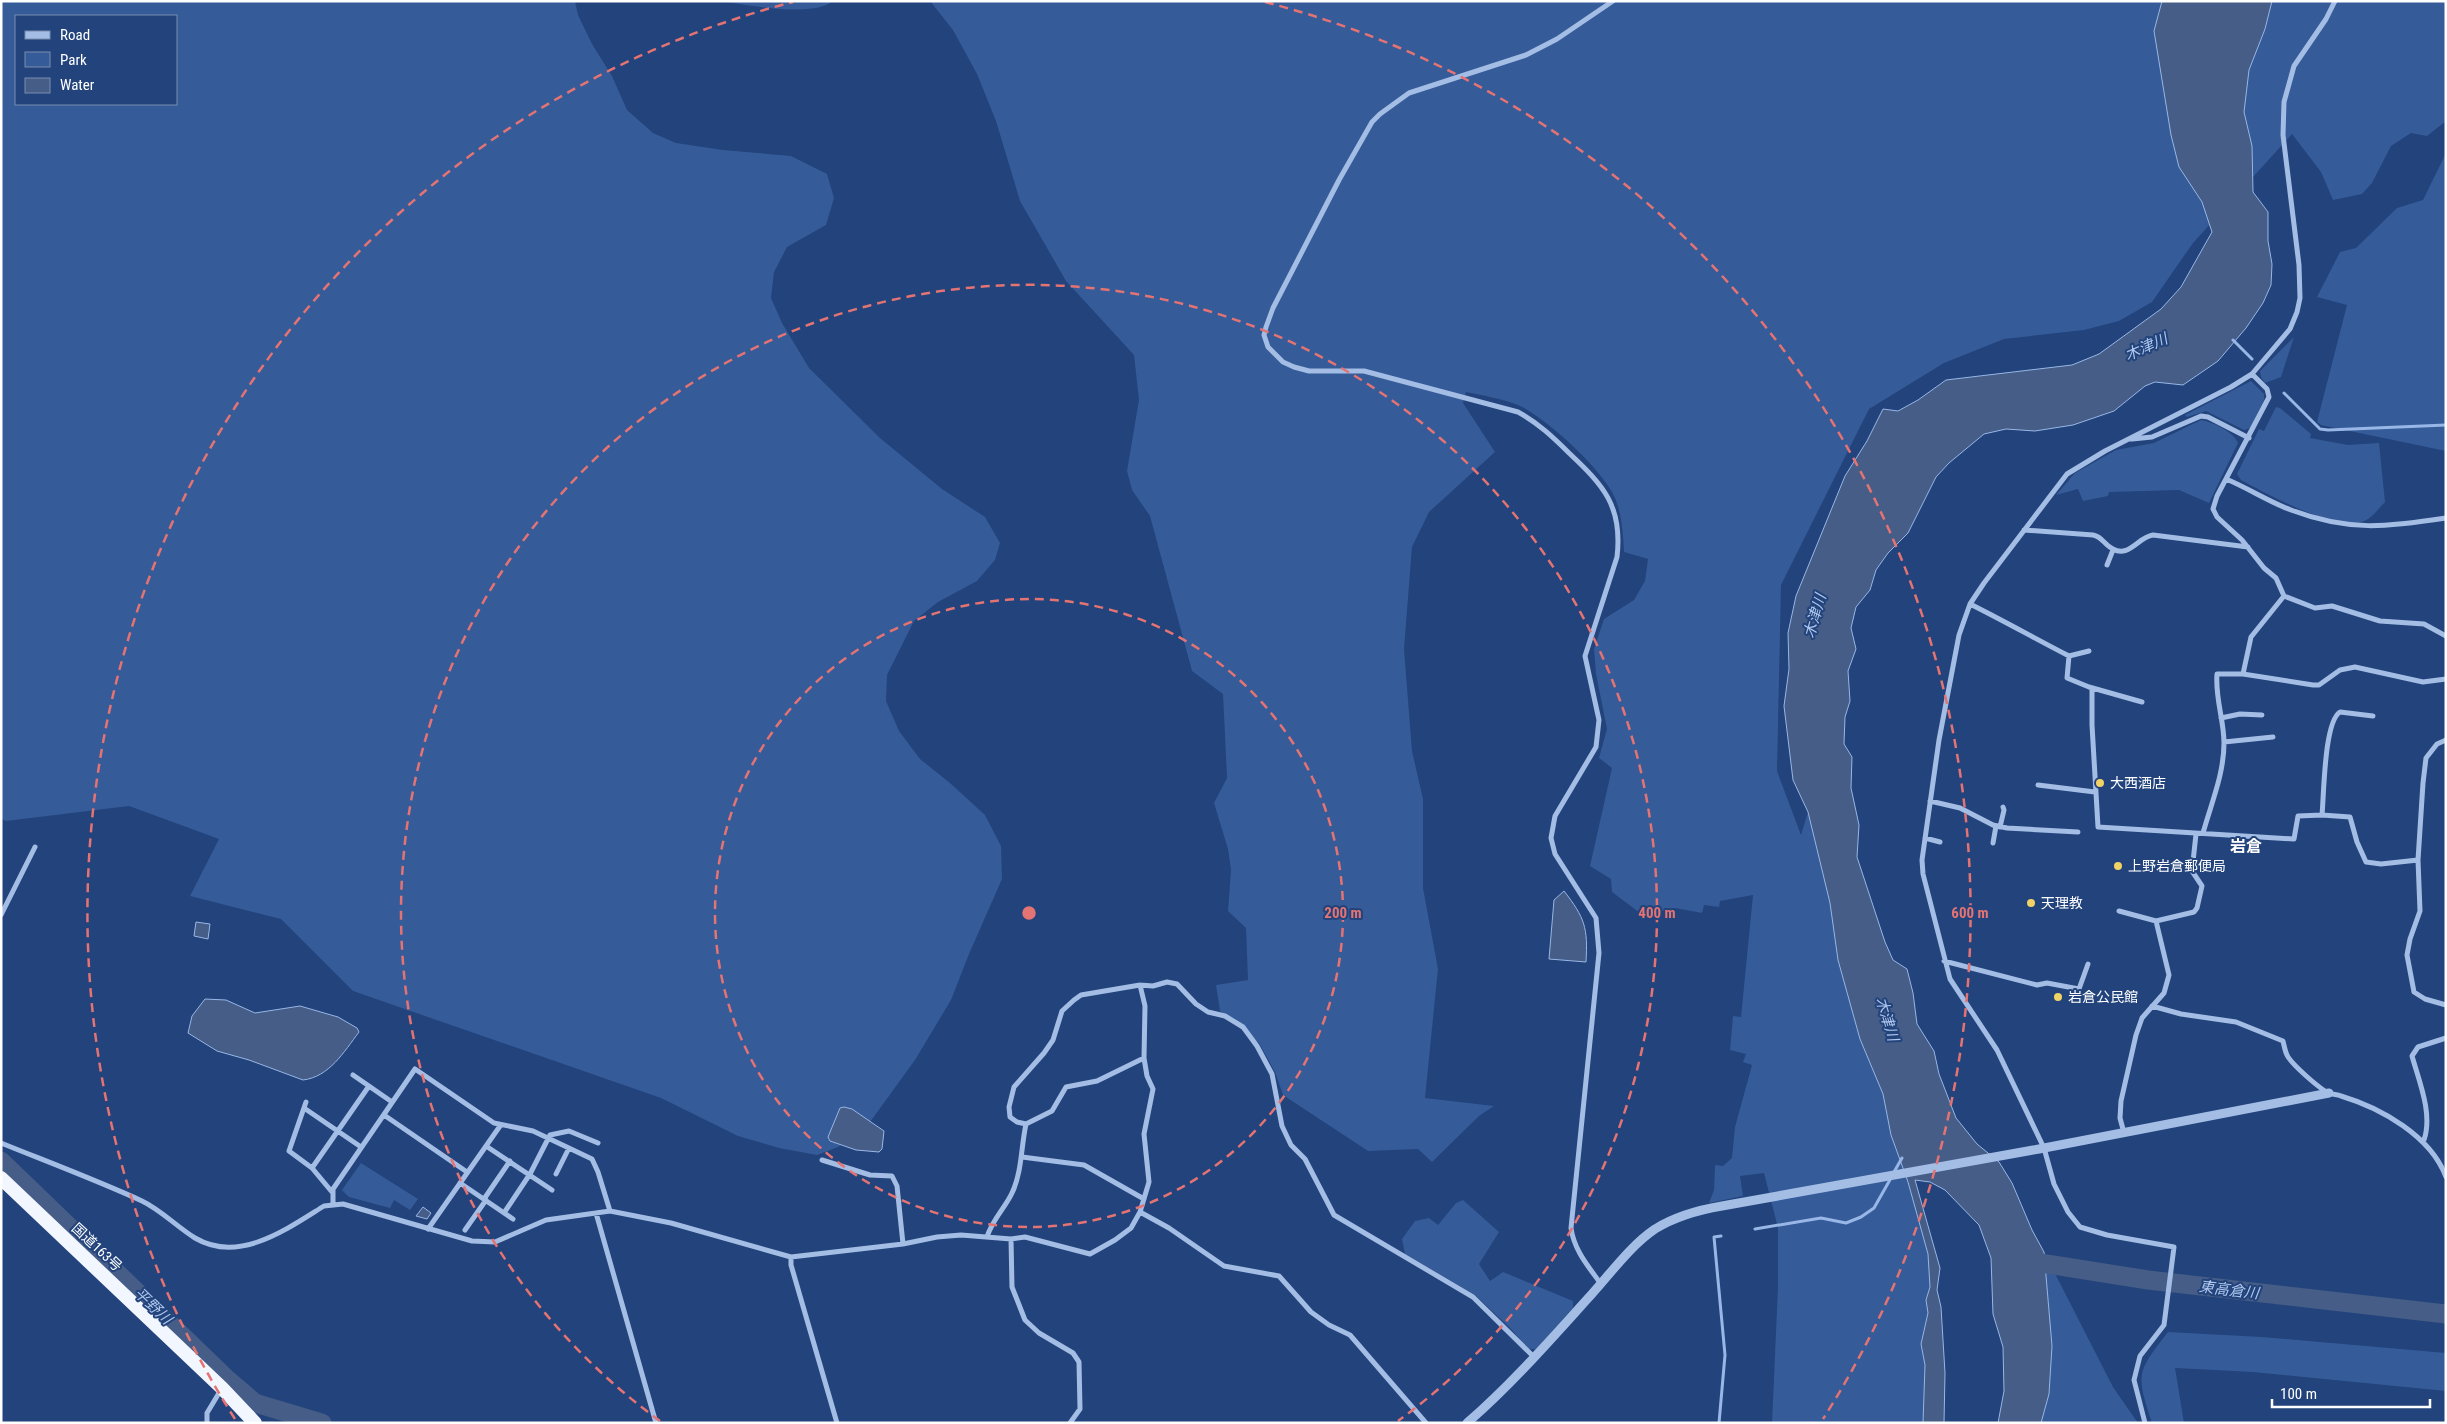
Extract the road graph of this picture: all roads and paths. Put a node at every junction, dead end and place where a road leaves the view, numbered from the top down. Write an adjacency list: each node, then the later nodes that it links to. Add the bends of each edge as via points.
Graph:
1 (1613, 1): 96 (street, via 1526,55 1409,93 1380,114 1357,147 1318,221 1273,308 1264,335 1275,356 1294,367 1364,371 1518,412 1550,434 1598,480 1612,505 1618,541 1617,557 1585,656 1599,720 1596,747 1555,816 1551,838 1555,854 1591,907 1598,928 1570,1228 1579,1254)
2 (2335, 1): 3 (street, via 2294,66 2284,102 2283,135 2299,265 2297,312 2285,336)
3 (2252, 374): 4 (street, via 2269,393); 5 (street)
4 (2249, 438): 5 (street, via 2201,416 2152,438); 6 (street)
5 (2131, 439): 8 (street, via 2068,474)
6 (2226, 479): 7 (street, via 2290,510 2334,524 2394,526); 9 (street, via 2213,510)
7 (2446, 518)
8 (2024, 530): 10 (street, via 2093,535 2103,539); 13 (street)
9 (2248, 547): 10 (street, via 2153,535 2143,537 2128,550); 12 (street, via 2276,578)
10 (2113, 550): 11 (street)
11 (2107, 566)
12 (2284, 596): 14 (street, via 2315,608 2332,606 2380,622 2424,624); 17 (street, via 2251,637)
13 (1970, 604): 16 (street); 29 (street, via 1959,636)
14 (2446, 636)
15 (2089, 651): 16 (street)
16 (2069, 656): 19 (street, via 2067,678)
17 (2243, 674): 18 (street, via 2313,686 2340,670 2355,667 2423,682); 23 (street, via 2217,674)
18 (2446, 679)
19 (2092, 688): 20 (street); 28 (street)
20 (2142, 702)
21 (2262, 715): 23 (street)
22 (2373, 716): 31 (street, via 2340,712 2336,715 2330,734)
23 (2221, 718): 26 (street)
24 (2273, 737): 26 (street)
25 (2446, 740): 40 (street, via 2437,744 2426,758)
26 (2224, 742): 34 (street, via 2220,774)
27 (2038, 785): 28 (street)
28 (2095, 792): 35 (street, via 2098,827)
29 (1930, 801): 32 (street, via 1960,808); 36 (street)
30 (2003, 807): 32 (street)
31 (2322, 815): 34 (street, via 2298,816 2294,839); 40 (street, via 2350,817 2366,862 2373,865)
32 (1998, 826): 33 (street); 38 (street)
33 (2078, 832)
34 (2203, 833): 35 (street)
35 (2196, 834): 43 (street, via 2192,871 2202,886 2197,908 2191,914)
36 (1925, 838): 37 (street); 44 (street, via 1924,874)
37 (1940, 842)
38 (1993, 843)
39 (35, 847): 42 (street)
40 (2418, 860): 47 (street, via 2420,911 2410,940 2408,967 2414,992 2425,1000)
41 (2119, 911): 43 (street)
42 (1, 915)
43 (2156, 921): 48 (street, via 2169,975 2164,993)
44 (1944, 961): 45 (street, via 2038,985 2047,983 2079,989); 69 (street, via 1957,992 1997,1050)
45 (2088, 964)
46 (1140, 985): 50 (street, via 1145,1006); 58 (street, via 1082,995 1062,1011 1053,1040 1012,1092 1008,1107 1010,1117); 97 (street, via 1177,984 1208,1012 1225,1016 1243,1027 1272,1074 1282,1126 1291,1145 1305,1159 1334,1215 1473,1297)
47 (2446, 1004)
48 (2152, 1006): 53 (street, via 2236,1022 2283,1040 2293,1064); 61 (street, via 2142,1018 2123,1087 2120,1118)
49 (2446, 1038): 63 (street, via 2418,1047 2412,1056 2426,1108)
50 (1144, 1058): 58 (street, via 1096,1082 1066,1087 1052,1111); 82 (street, via 1153,1090 1144,1134 1149,1182)
51 (352, 1075): 52 (street)
52 (368, 1086): 55 (street); 60 (street)
53 (2329, 1093): 61 (street); 63 (street, via 2370,1108)
54 (306, 1102): 56 (street)
55 (392, 1102): 57 (street); 59 (street, via 415,1069)
56 (304, 1108): 60 (street); 73 (street, via 289,1151)
57 (384, 1115): 67 (street); 74 (street)
58 (1026, 1124): 70 (street)
59 (500, 1126): 62 (street, via 526,1129); 66 (street)
60 (337, 1131): 67 (street); 73 (street)
61 (2124, 1132): 69 (street)
62 (548, 1138): 65 (street, via 569,1131); 68 (street); 75 (street)
63 (2424, 1140): 77 (street)
64 (1, 1143): 84 (street, via 142,1201 197,1240 220,1247 243,1246 267,1239)
65 (598, 1143)
66 (486, 1146): 72 (street); 74 (street)
67 (361, 1147): 81 (street)
68 (569, 1148): 76 (street); 85 (street, via 595,1162)
69 (2041, 1148): 96 (street, via 1681,1216 1655,1229); 106 (street, via 2054,1184 2068,1212 2080,1227 2174,1247 2164,1326 2140,1356 2134,1380)
70 (1022, 1157): 82 (street, via 1084,1165); 92 (street, via 1013,1192 991,1225)
71 (822, 1160): 94 (street, via 870,1175 892,1176 897,1186)
72 (510, 1161): 75 (street); 83 (street)
73 (312, 1168): 81 (street)
74 (468, 1172): 79 (street)
75 (530, 1174): 80 (street); 87 (street)
76 (556, 1174)
77 (2446, 1177)
78 (1, 1178): 98 (highway, 国道163号)
79 (460, 1183): 83 (street); 90 (street)
80 (552, 1190)
81 (332, 1193): 84 (street)
82 (1144, 1199): 86 (street)
83 (485, 1200): 87 (street); 91 (street)
84 (333, 1204): 90 (street)
85 (610, 1211): 88 (street); 95 (street, via 672,1222)
86 (1140, 1212): 93 (street, via 1131,1228 1090,1254 1025,1236); 104 (street, via 1224,1266 1280,1276 1310,1312 1350,1335)
87 (504, 1213): 89 (street)
88 (596, 1213): 90 (street, via 546,1220 495,1242 472,1241); 101 (street)
89 (513, 1219)
90 (428, 1228)
91 (465, 1230)
92 (987, 1237): 93 (street); 94 (street, via 937,1237)
93 (1011, 1238): 103 (street, via 1012,1287 1025,1320 1039,1333 1073,1353 1079,1362 1080,1410)
94 (903, 1244): 95 (street)
95 (791, 1257): 102 (street)
96 (1601, 1284): 97 (street)
97 (1534, 1357): 105 (street)
98 (222, 1388): 99 (street, via 207,1413); 100 (highway, 国道163号)
99 (208, 1423)
100 (255, 1423)
101 (656, 1423)
102 (838, 1423)
103 (1070, 1423)
104 (1426, 1423)
105 (1467, 1423)
106 (2145, 1423)

